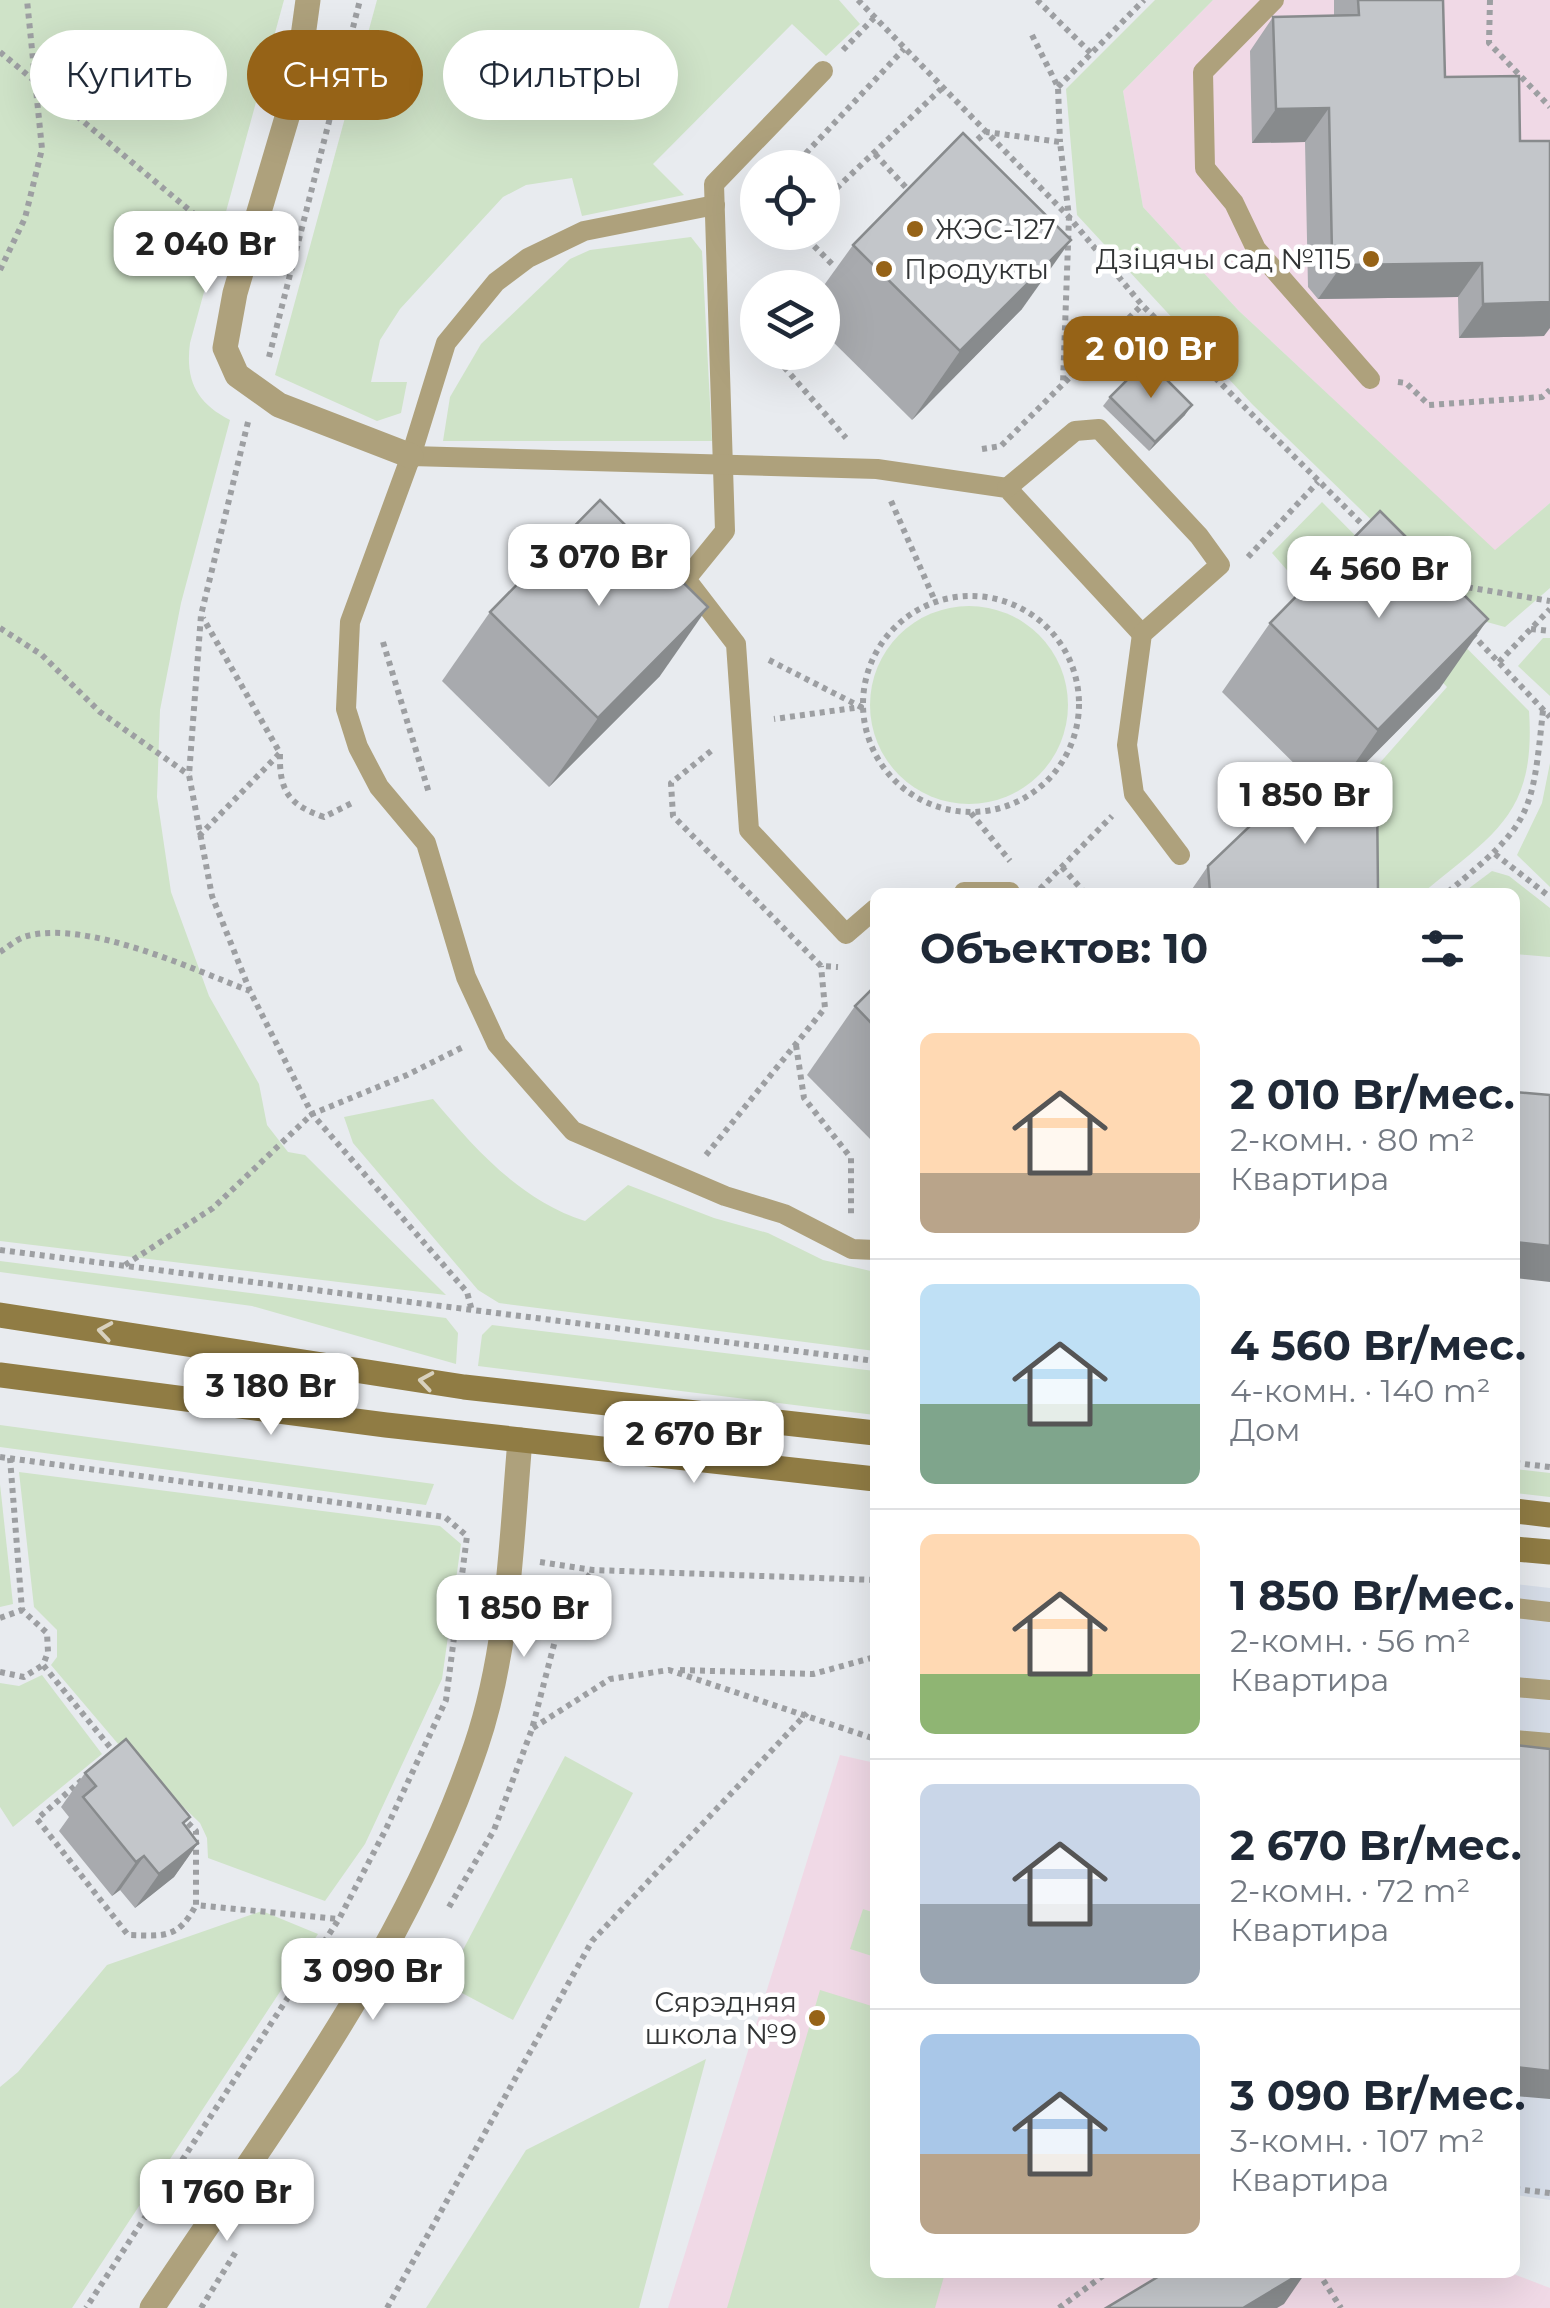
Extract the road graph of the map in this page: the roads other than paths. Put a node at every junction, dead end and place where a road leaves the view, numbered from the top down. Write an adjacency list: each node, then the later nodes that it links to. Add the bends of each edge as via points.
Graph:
1 (308, 0): 6 (street, via 296,87 225,348 237,375 279,405)
2 (1274, 0): 5 (lane, via 1203,72 1205,168 1234,203 1256,249)
3 (823, 71): 4 (lane, via 714,184)
4 (715, 205): 6 (lane, via 584,232 528,258 496,282 446,343); 7 (lane)
5 (1370, 378)
6 (412, 456): 7 (lane); 12 (lane, via 350,622 346,709 379,787 426,843 466,977 497,1044 573,1130 784,1214 852,1249)
7 (723, 464): 8 (lane, via 877,469); 11 (lane, via 725,531 686,578 736,644 749,830 846,934)
8 (1007, 488): 9 (lane); 9 (lane, via 1075,431 1099,429 1198,536 1220,565)
9 (1142, 634): 10 (lane, via 1127,745 1134,794)
10 (1180, 855)
11 (870, 914)
12 (870, 1250)
13 (0, 1315): 15 (main road, one-way to 13)
14 (0, 1375): 17 (main road)
15 (523, 1394): 16 (main road); 17 (main road)
16 (870, 1432)
17 (520, 1440): 18 (main road); 29 (street, via 494,1674 477,1745 431,1858 316,2070)
18 (870, 1478)
19 (1520, 1512): 20 (main road)
20 (1550, 1515)
21 (1520, 1549): 22 (main road)
22 (1550, 1552)
23 (1520, 1609): 24 (lane)
24 (1550, 1612)
25 (1520, 1687): 26 (lane)
26 (1550, 1690)
27 (1520, 1740): 28 (lane)
28 (1550, 1743)
29 (152, 2308)

